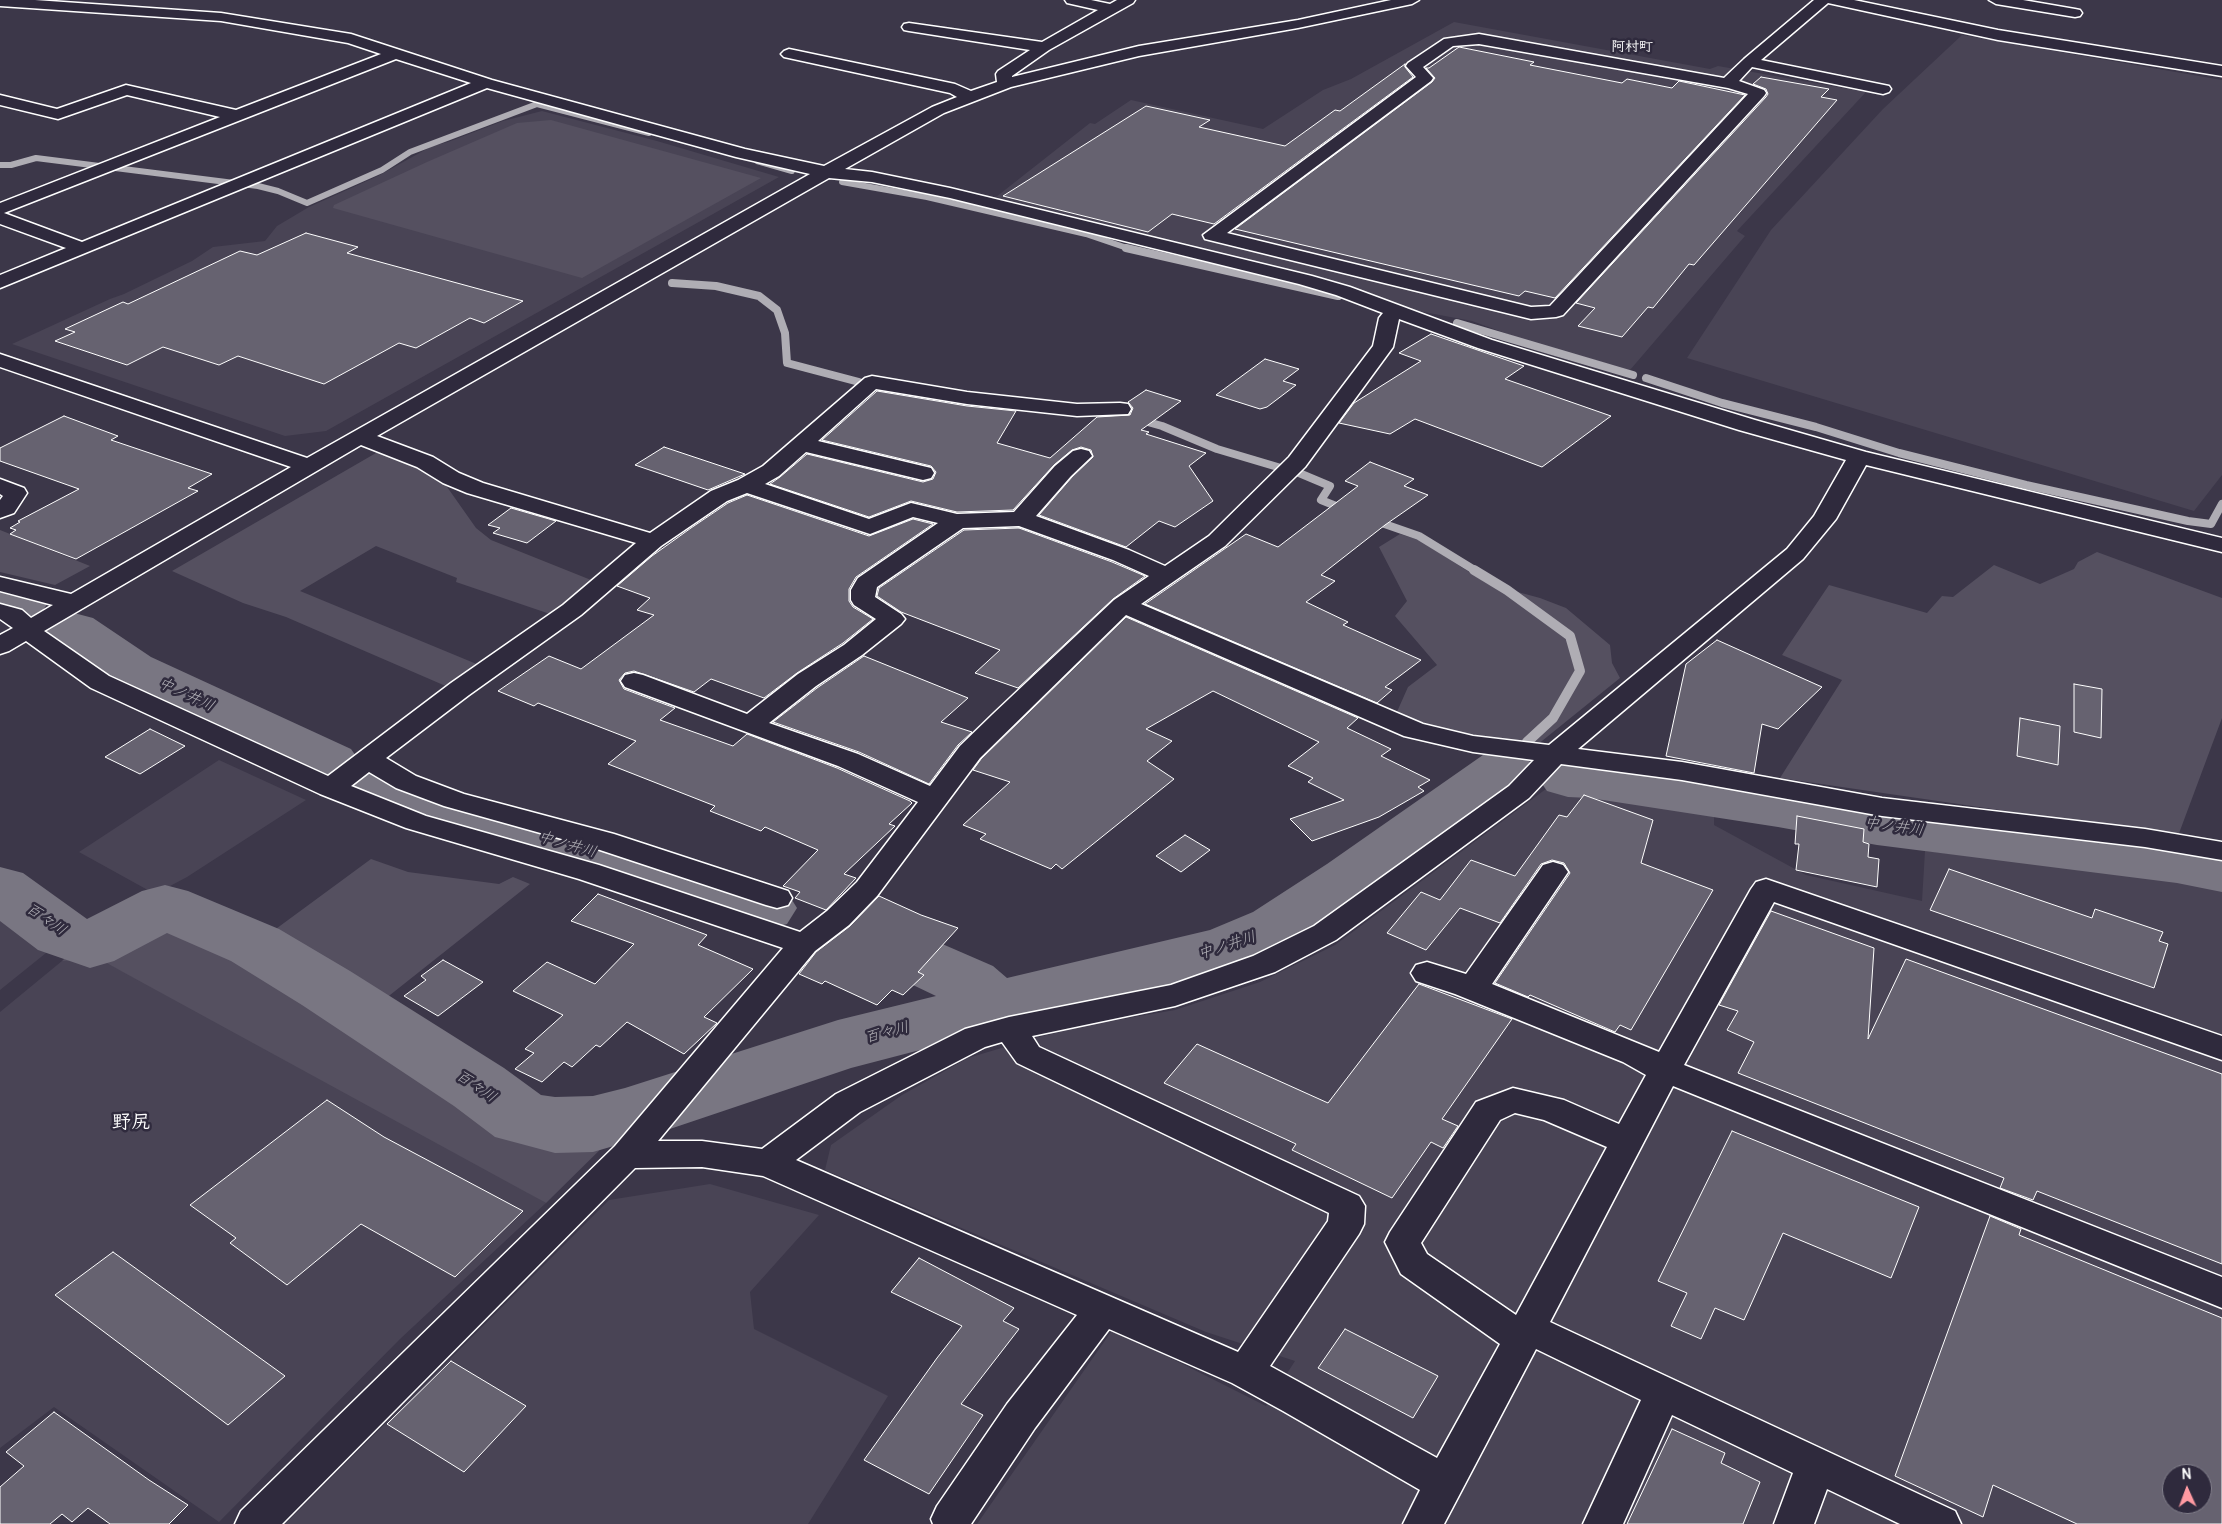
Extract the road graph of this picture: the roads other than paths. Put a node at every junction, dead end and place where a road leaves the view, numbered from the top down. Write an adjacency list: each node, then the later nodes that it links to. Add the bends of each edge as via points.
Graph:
1 (1072, 0): 9 (street)
2 (1128, 0): 9 (street)
3 (1412, 0): 20 (street, via 1139,51)
4 (1823, 0): 16 (street)
5 (1834, 0): 12 (street)
6 (1996, 0): 10 (street)
7 (2085, 1): 10 (street)
8 (0, 2): 14 (street, via 221,17 351,39)
9 (1112, 9): 13 (street)
10 (2075, 13): 12 (street)
11 (909, 27): 13 (street)
12 (2053, 44): 17 (street)
13 (1044, 47): 20 (street, via 1004,74)
14 (398, 53): 18 (street); 24 (street)
15 (789, 54): 22 (street, via 955,90)
16 (1749, 62): 19 (street); 21 (street)
17 (2222, 71)
18 (486, 83): 25 (street, via 742,153); 28 (street)
19 (1728, 83): 19 (street, via 1479,39 1449,42 1414,66 1425,78 1212,235 1530,314 1556,311 1758,93)
20 (1005, 84): 22 (street)
21 (1883, 89)
22 (971, 98): 25 (street, via 938,110)
23 (0, 100): 24 (street, via 58,114 126,90)
24 (235, 115): 26 (street)
25 (826, 172): 30 (street, via 872,177 950,193 1167,245 1343,291); 33 (street)
26 (0, 209)
27 (0, 218): 28 (street)
28 (82, 248): 29 (street)
29 (0, 282)
30 (1395, 312): 36 (street, via 1485,344); 46 (street, via 1389,318 1383,347 1296,462 1217,541)
31 (0, 360): 37 (street)
32 (1120, 409): 34 (street, via 1076,410 977,399 872,382)
33 (360, 437): 37 (street); 44 (street, via 426,462 475,488)
34 (801, 444): 38 (street); 39 (street, via 771,471)
35 (1081, 456): 42 (street, via 1063,471)
36 (1859, 457): 45 (street); 55 (street, via 1824,519 1794,554)
37 (309, 466): 48 (street)
38 (924, 473)
39 (746, 485): 43 (street, via 870,527 911,510); 44 (street, via 719,496)
40 (0, 486): 41 (street, via 16,493)
41 (0, 511)
42 (1021, 519): 43 (street); 46 (street)
43 (957, 521): 54 (street, via 867,583 863,600 892,619)
44 (653, 541): 56 (street, via 572,610 460,689)
45 (2222, 545)
46 (1166, 575): 49 (street)
47 (0, 584): 48 (street)
48 (72, 602): 51 (street)
49 (1123, 605): 55 (street, via 1414,730 1473,744); 58 (street, via 976,746)
50 (0, 611): 51 (street, via 13,615)
51 (30, 629): 52 (street); 57 (street, via 42,642 100,682)
52 (0, 646)
53 (634, 680): 54 (street)
54 (750, 726): 58 (street, via 848,760)
55 (1556, 754): 59 (street, via 1682,771 1882,807 2145,838); 66 (street, via 1520,792 1325,933 1264,964 1175,995)
56 (368, 760): 57 (street); 61 (street, via 406,782 454,800 604,841)
57 (330, 788): 61 (street, via 416,822)
58 (935, 799): 63 (street, via 867,889 838,918)
59 (2222, 851)
60 (1553, 872): 65 (street)
61 (663, 876): 62 (street); 63 (street)
62 (777, 898)
63 (804, 944): 70 (street)
64 (1427, 973): 65 (street)
65 (1472, 989): 68 (street, via 1634,1054)
66 (1009, 1028): 71 (street, via 976,1036 848,1103); 75 (street, via 1028,1055 1347,1206 1346,1224)
67 (2222, 1048): 68 (street, via 1766,889)
68 (1665, 1070): 69 (street); 72 (street)
69 (1627, 1142): 74 (street); 74 (street, via 1552,1109 1513,1100 1488,1111 1403,1242 1414,1264)
70 (627, 1155): 71 (street, via 702,1154); 80 (street)
71 (768, 1163): 73 (street)
72 (2222, 1293)
73 (1102, 1310): 75 (street); 79 (street, via 1020,1416)
74 (1525, 1334): 76 (street); 78 (street)
75 (1244, 1372): 78 (street)
76 (1663, 1393): 77 (street); 82 (street)
77 (1816, 1465): 83 (street); 84 (street)
78 (1446, 1483): 81 (street)
79 (951, 1519)
80 (255, 1524)
81 (1423, 1524)
82 (1603, 1524)
83 (1794, 1524)
84 (1941, 1524)

